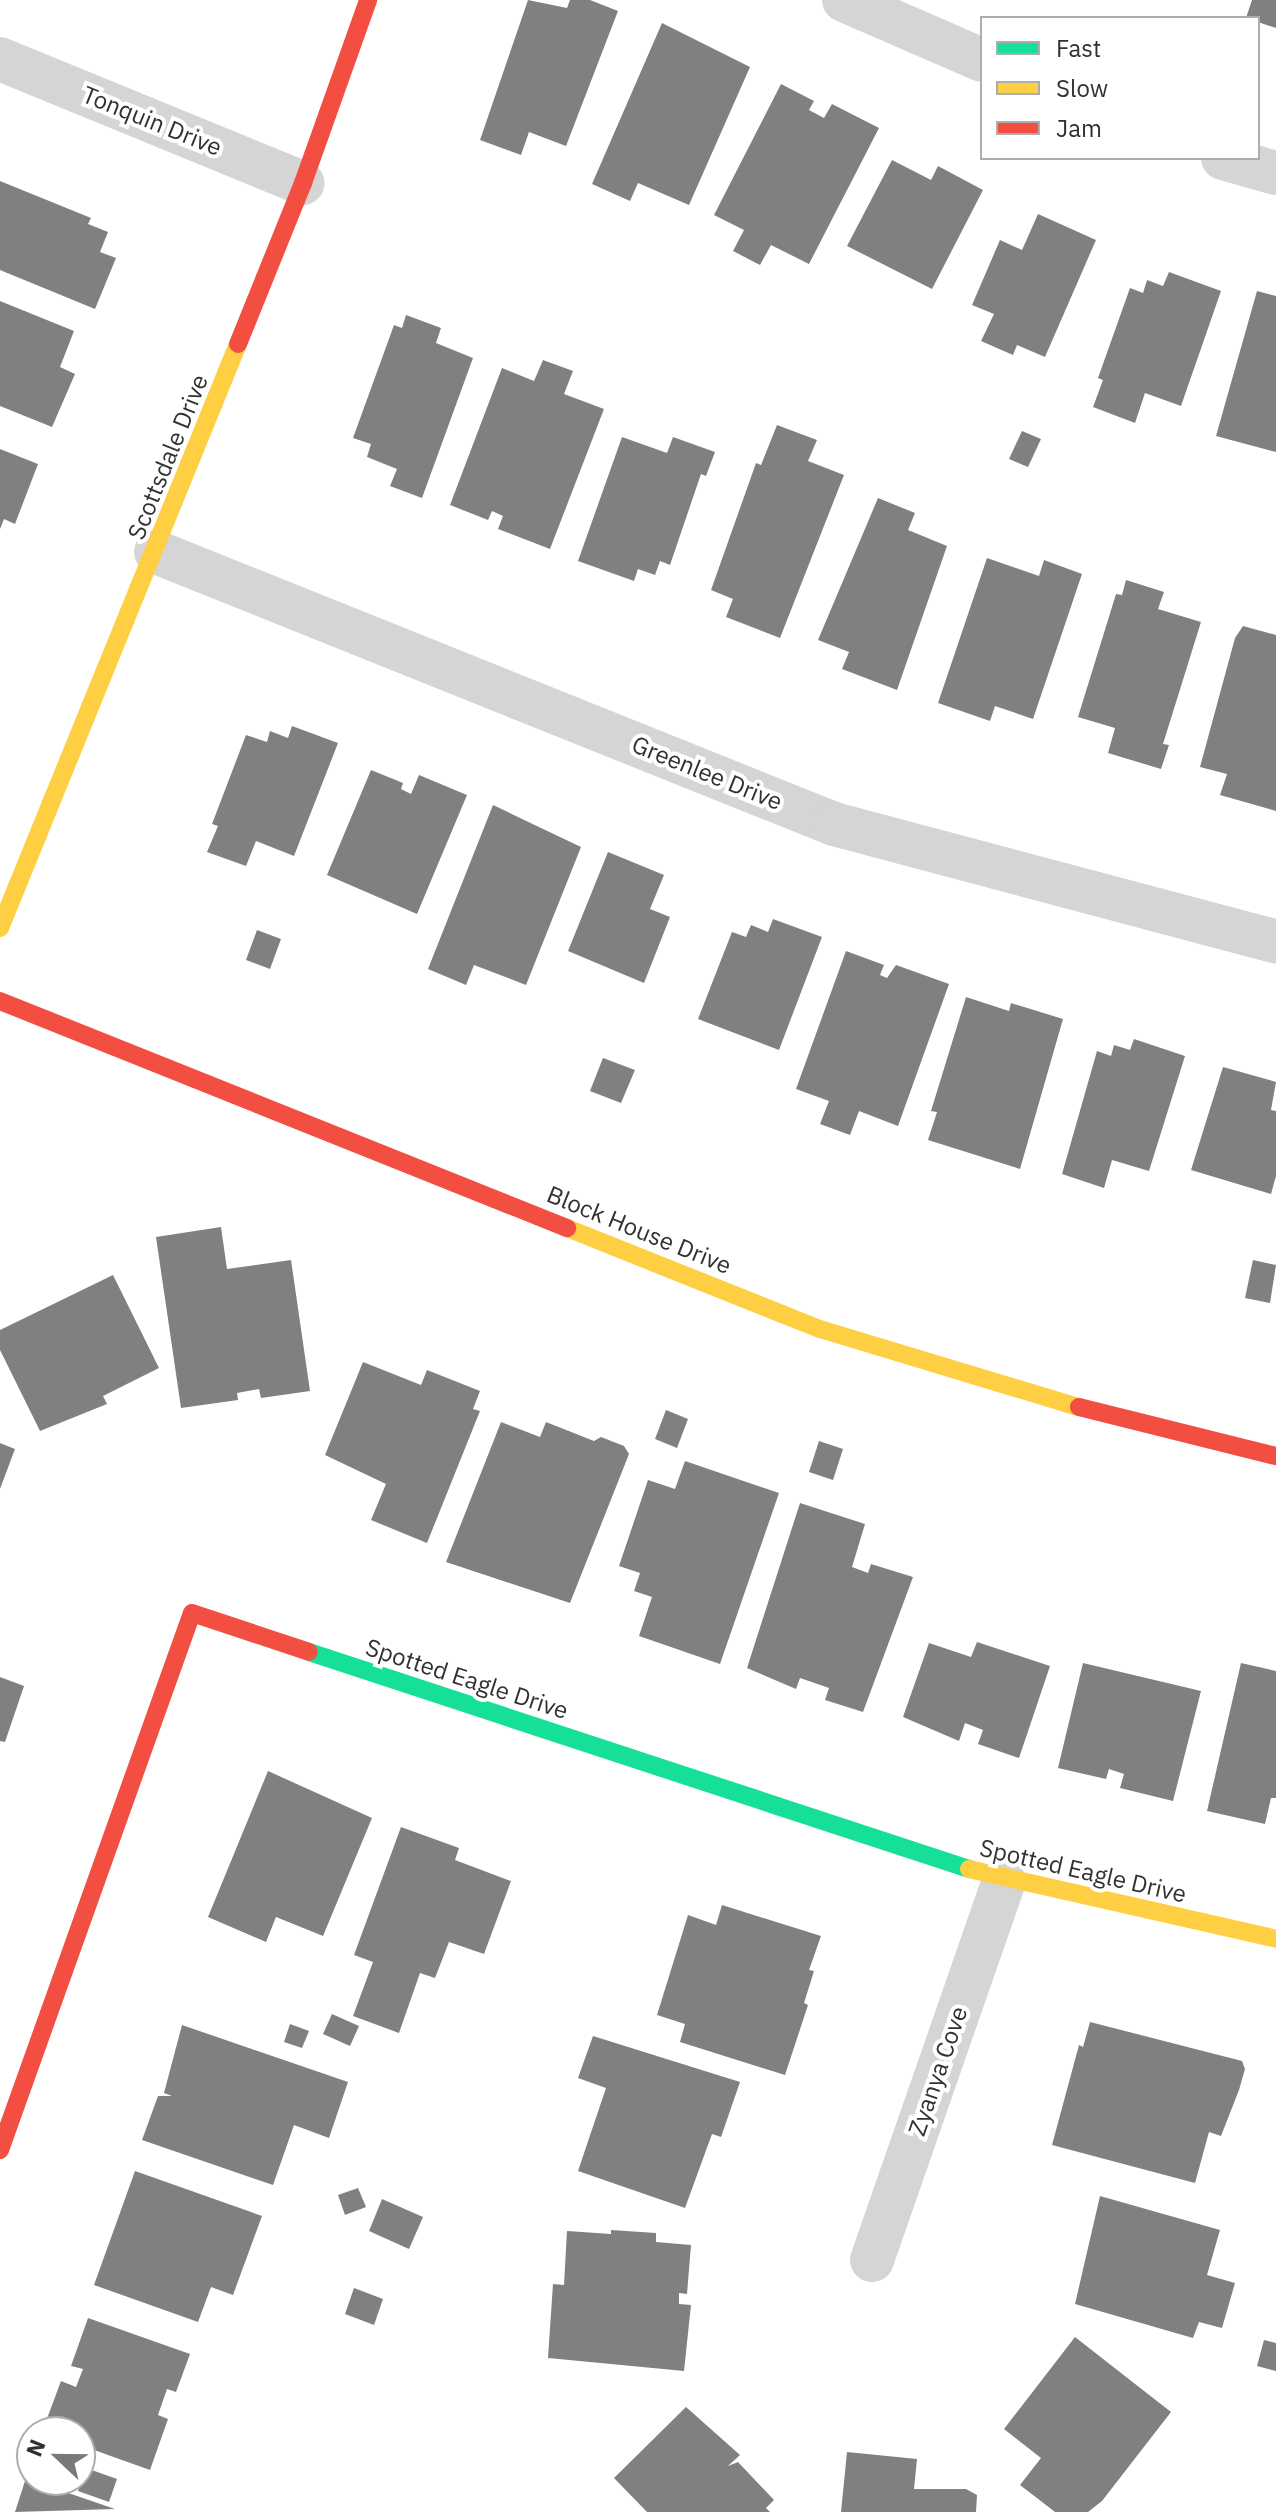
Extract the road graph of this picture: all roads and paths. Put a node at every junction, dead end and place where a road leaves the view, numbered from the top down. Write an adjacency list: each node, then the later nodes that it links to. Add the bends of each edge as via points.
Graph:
1 (368, 0): 7 (street, Scottsdale Drive)
2 (844, 0): 4 (street)
3 (0, 59): 7 (street, Tonquin Drive)
4 (980, 59)
5 (1230, 160): 6 (street)
6 (1276, 173)
7 (303, 183): 8 (street, Scottsdale Drive)
8 (156, 552): 9 (street, Scottsdale Drive); 10 (street, Greenlee Drive, via 834,824)
9 (0, 928)
10 (1276, 942)
11 (0, 1001): 12 (street, Block House Drive, via 820,1329 1135,1424)
12 (1276, 1456)
13 (1004, 1881): 14 (street, Spotted Eagle Drive); 15 (street, Spotted Eagle Drive, via 192,1613); 16 (street, Zyanya Cove)
14 (1276, 1939)
15 (0, 2150)
16 (872, 2260)

